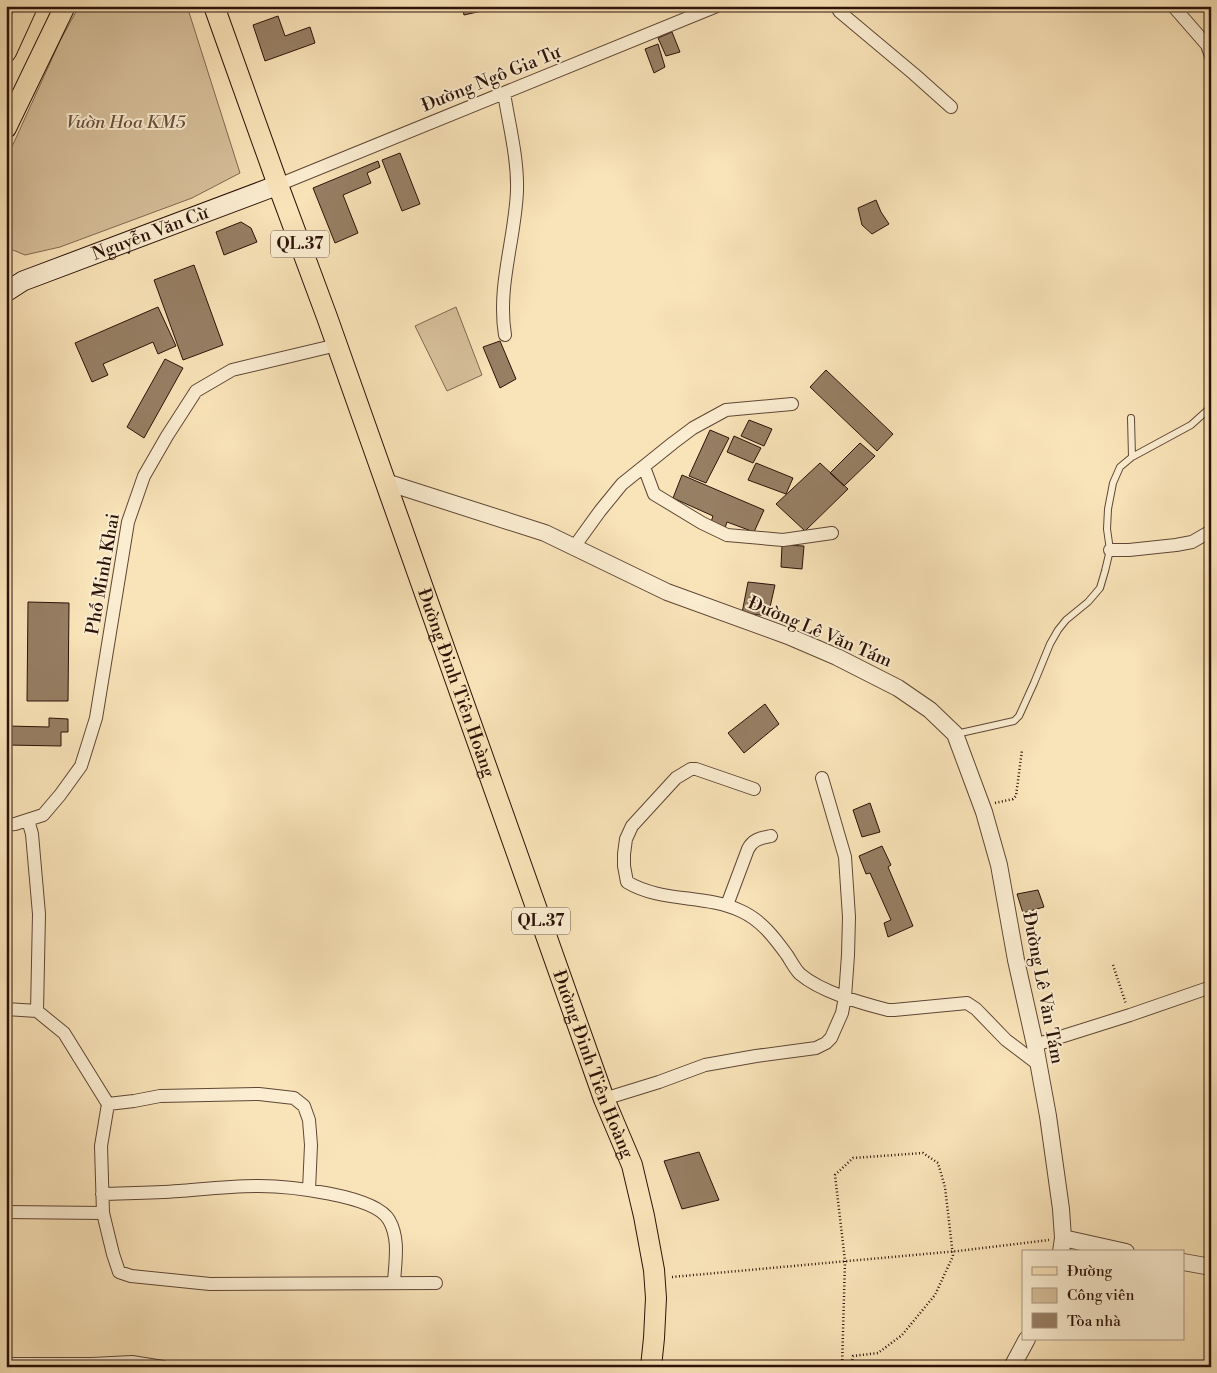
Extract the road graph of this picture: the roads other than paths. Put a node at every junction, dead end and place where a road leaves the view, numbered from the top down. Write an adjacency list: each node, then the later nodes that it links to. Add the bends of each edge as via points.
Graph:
1 (26, 6): 7 (main road)
2 (65, 6): 11 (main road)
3 (214, 6): 12 (main road, Đường Đinh Tiên Hoàng / QL.37)
4 (717, 6): 9 (street, Đường Ngô Gia Tự)
5 (836, 6): 10 (street)
6 (1173, 6): 8 (street, via 1207,45)
7 (6, 52)
8 (1211, 56)
9 (504, 93): 12 (street, Đường Ngô Gia Tự); 15 (street, via 516,164 517,191 503,292)
10 (951, 107)
11 (6, 128)
12 (278, 185): 13 (main road, Nguyễn Văn Cừ); 16 (main road, Đường Đinh Tiên Hoàng / QL.37)
13 (14, 281): 14 (main road, Nguyễn Văn Cừ)
14 (6, 292)
15 (505, 335)
16 (337, 345): 22 (main road, Đường Đinh Tiên Hoàng / QL.37); 30 (street, Phố Minh Khai, via 232,370 196,391 144,476 128,522 96,718 80,766 43,815)
17 (792, 404): 21 (street, via 726,410 693,428)
18 (1211, 407): 20 (lane, via 1191,425)
19 (1132, 418): 20 (lane)
20 (1132, 457): 26 (lane, via 1120,467 1113,483 1107,529)
21 (644, 467): 23 (street, via 654,494 727,535 784,540); 25 (street, via 622,484)
22 (386, 482): 25 (street, Đường Lê Văn Tám, via 545,533); 40 (main road, Đường Đinh Tiên Hoàng / QL.37)
23 (832, 533)
24 (1210, 533): 26 (street, via 1176,545)
25 (574, 547): 27 (street, Đường Lê Văn Tám, via 667,592 837,657 898,688 930,710)
26 (1110, 550): 27 (lane, via 1100,588 1058,630 1019,716 1014,721)
27 (954, 734): 38 (street, Đường Lê Văn Tám, via 982,807 999,865)
28 (822, 778): 35 (street, via 841,840 847,873 849,917)
29 (754, 789): 33 (street, via 691,769 676,778 632,826 626,839 624,866 627,882 645,891)
30 (28, 820): 31 (street, Phố Minh Khai); 37 (street, via 39,914)
31 (6, 825)
32 (771, 836): 33 (street, via 751,843)
33 (727, 905): 35 (street, via 742,911 772,934 799,973)
34 (1211, 987): 38 (street)
35 (845, 997): 39 (street, via 894,1010 967,1003 1006,1040); 40 (street, via 832,1038 822,1046 705,1065)
36 (6, 1009): 37 (street)
37 (37, 1011): 41 (street, via 64,1033)
38 (1035, 1045): 39 (street, Đường Lê Văn Tám)
39 (1039, 1065): 46 (street, Đường Lê Văn Tám, via 1061,1209)
40 (604, 1098): 55 (main road, Đường Đinh Tiên Hoàng / QL.37, via 632,1165 644,1216 656,1308)
41 (108, 1104): 42 (street, via 160,1096 259,1094 294,1098 304,1106 309,1120); 43 (street, via 101,1146)
42 (309, 1190): 43 (street, via 259,1186); 50 (street, via 362,1201 382,1211 389,1219 396,1239)
43 (102, 1194): 45 (street)
44 (6, 1212): 45 (street)
45 (103, 1214): 50 (street, via 119,1272 131,1276 210,1284)
46 (1062, 1245): 47 (street)
47 (1108, 1250)
48 (1184, 1262): 49 (street)
49 (1211, 1267)
50 (394, 1283): 51 (street)
51 (436, 1283)
52 (1026, 1340): 56 (street)
53 (6, 1364): 54 (street, via 132,1362)
54 (163, 1367)
55 (651, 1367)
56 (1012, 1367)

